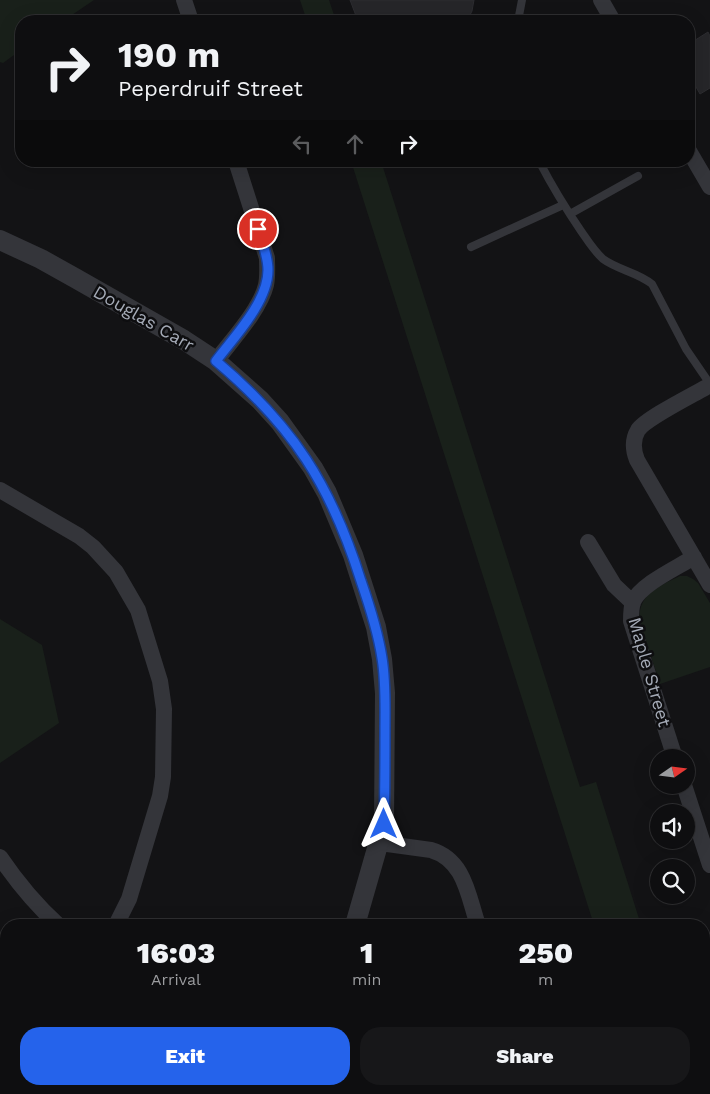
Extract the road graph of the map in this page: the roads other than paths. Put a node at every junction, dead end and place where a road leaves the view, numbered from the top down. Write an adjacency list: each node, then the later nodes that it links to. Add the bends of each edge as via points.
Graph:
1 (184, 0): 4 (street)
2 (522, 0): 5 (lane)
3 (601, 0): 6 (street)
4 (189, 15)
5 (519, 15)
6 (610, 15)
7 (695, 161): 11 (street)
8 (238, 167): 16 (street, via 267,258 266,284 257,306)
9 (542, 167): 12 (lane)
10 (638, 176): 13 (lane)
11 (710, 187)
12 (563, 205): 13 (lane); 15 (lane)
13 (570, 214): 17 (lane, via 603,258 652,284 686,349)
14 (0, 240): 16 (street, Douglas Carr, via 75,278)
15 (471, 247)
16 (216, 361): 25 (street, Douglas Carr, via 260,400 297,445 327,493 353,555 376,627 382,659 385,693 384,824)
17 (710, 385): 20 (street, via 642,425 633,444 637,460)
18 (0, 490): 29 (street, via 79,536 116,572 138,610 160,681 164,709 160,796 129,899)
19 (588, 542): 22 (street, via 614,585)
20 (694, 558): 21 (street); 22 (street, Maple Street, via 645,587)
21 (710, 585)
22 (633, 603): 23 (street, Maple Street, via 631,621)
23 (672, 749)
24 (687, 794): 27 (street)
25 (380, 843): 30 (street, Douglas Carr); 31 (street, via 431,850 451,860 463,879)
26 (0, 857): 28 (street, via 37,906)
27 (710, 865)
28 (51, 919)
29 (119, 919)
30 (357, 919)
31 (476, 919)

